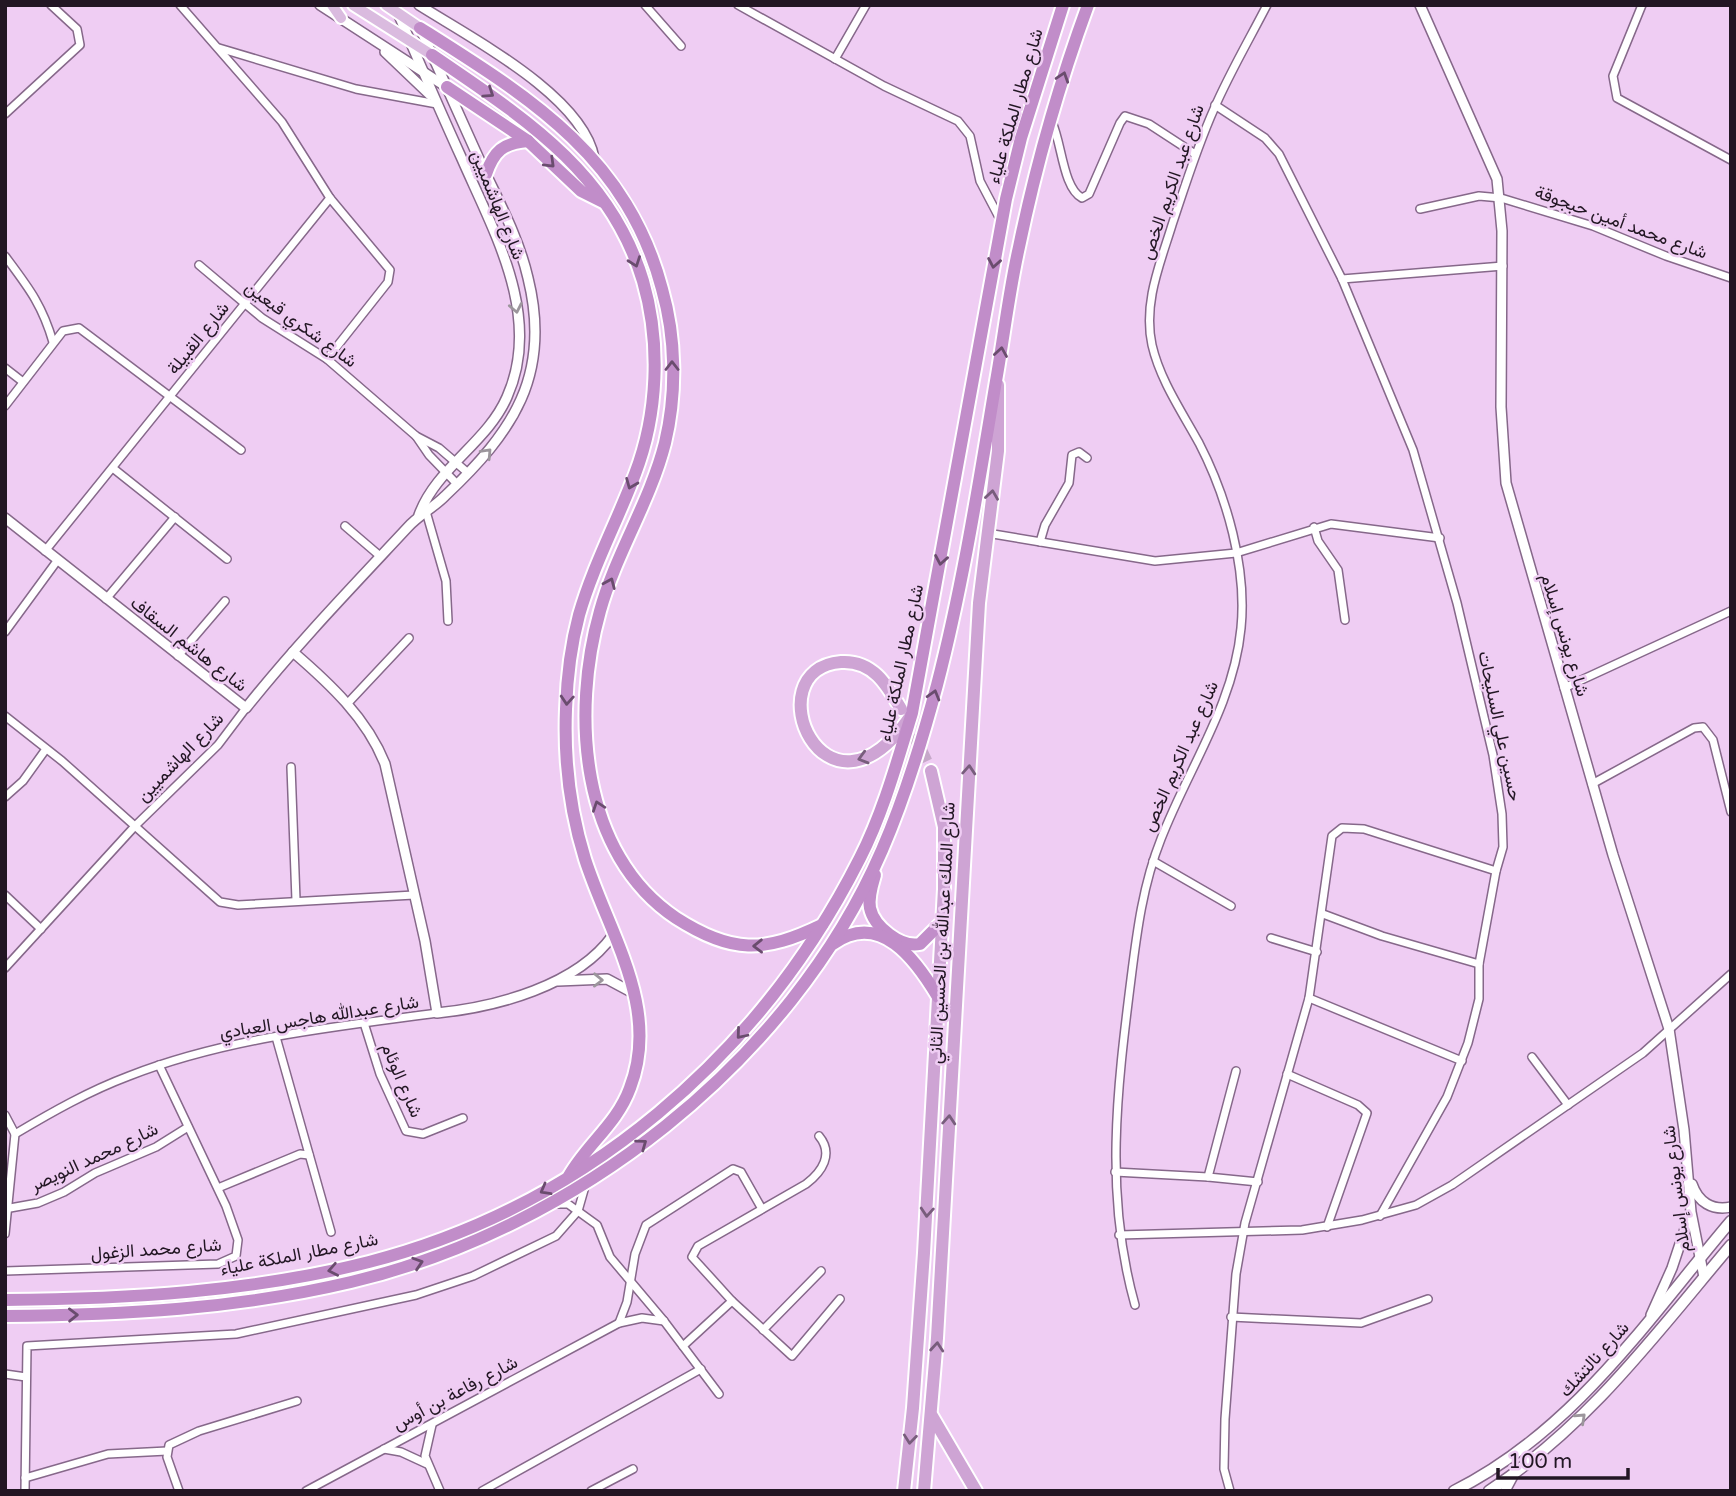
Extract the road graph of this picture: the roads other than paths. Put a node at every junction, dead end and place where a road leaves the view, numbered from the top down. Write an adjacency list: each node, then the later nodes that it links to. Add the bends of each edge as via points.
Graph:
1 (51, 5): 31 (street, via 77,29 80,45)
2 (180, 5): 18 (street)
3 (186, 5): 18 (street)
4 (320, 5): 19 (street)
5 (332, 5): 19 (main road)
6 (353, 5): 22 (main road)
7 (386, 5): 17 (main road)
8 (419, 5): 37 (street, via 563,103 583,128)
9 (645, 5): 23 (street)
10 (738, 5): 26 (street)
11 (866, 5): 26 (street)
12 (1063, 5): 40 (highway, شارع مطار الملكة علياء)
13 (1088, 5): 32 (highway, شارع مطار الملكة علياء, one-way to 13)
14 (1267, 5): 30 (street, شارع عبد الكريم الخص)
15 (1420, 5): 42 (street, شارع يونس إسلام, via 1490,158)
16 (1642, 5): 38 (street, via 1613,76 1617,98)
17 (397, 13): 20 (main road); 22 (street, شارع الهاشميين)
18 (189, 14): 24 (street)
19 (341, 18): 21 (street)
20 (420, 29): 25 (street, شارع الهاشميين); 37 (highway, via 534,103)
21 (371, 38): 27 (street); 29 (street)
22 (409, 41): 25 (main road); 27 (street, شارع الهاشميين)
23 (681, 46)
24 (218, 48): 29 (street, via 356,89); 41 (street, via 282,122)
25 (432, 55): 28 (street, شارع الهاشميين); 43 (highway, one-way to 43, via 540,130)
26 (835, 59): 44 (street, via 963,126)
27 (422, 69): 28 (street); 29 (street, شارع الهاشميين)
28 (447, 87): 33 (highway); 39 (street, شارع الهاشميين)
29 (436, 102): 65 (street, شارع الهاشميين, one-way to 65, via 500,245 515,298 520,340 517,369 506,399 490,426)
30 (1215, 106): 36 (street, شارع عبد الكريم الخص); 51 (street, حسين علي السليحات, via 1265,138 1279,154)
31 (5, 114)
32 (1050, 118): 34 (highway, شارع مطار الملكة علياء); 35 (street)
33 (528, 141): 39 (highway, via 500,148); 43 (highway, one-way to 43, via 581,191)
34 (1043, 143): 35 (street, via 1049,139); 56 (highway, شارع مطار الملكة علياء, one-way to 34, via 1017,252)
35 (1061, 144): 36 (street, via 1068,186 1083,198 1089,194 1125,116 1149,124)
36 (1195, 154): 79 (street, شارع عبد الكريم الخص, via 1150,300 1149,329 1164,380 1207,459)
37 (594, 158): 61 (highway, one-way to 37, via 673,367 663,291 640,226)
38 (1731, 160)
39 (486, 173): 68 (street, شارع الهاشميين, one-way to 39, via 516,413 531,377 535,352 528,276)
40 (1007, 194): 44 (street); 46 (highway, شارع مطار الملكة علياء)
41 (330, 198): 52 (street, شارع القبيلة); 54 (street, via 391,274)
42 (1501, 198): 45 (street, شارع محمد أمين حبجوقة, via 1479,196); 49 (street, شارع يونس إسلام); 50 (street, شارع محمد أمين حبجوقة, via 1593,226)
43 (604, 202): 60 (highway, one-way to 60, via 643,282 655,376)
44 (990, 202): 46 (street)
45 (1420, 209)
46 (1002, 222): 95 (highway, شارع مطار الملكة علياء, one-way to 95)
47 (5, 256): 53 (street, via 45,313)
48 (200, 265): 52 (street, شارع شكري قبعين)
49 (1503, 266): 51 (street); 92 (street, شارع يونس إسلام, via 1501,407 1506,483)
50 (1731, 278)
51 (1342, 279): 76 (street, حسين علي السليحات, via 1396,404)
52 (245, 305): 54 (street, شارع شكري قبعين); 58 (street, شارع القبيلة)
53 (53, 342): 57 (street); 58 (street, شارع القبيلة, via 63,331 79,327)
54 (327, 359): 62 (street, شارع شكري قبعين)
55 (5, 368): 57 (street)
56 (997, 378): 75 (highway, شارع الملك عبدالله بن الحسين الثاني, one-way to 56, via 998,451); 104 (highway, شارع مطار الملكة علياء, one-way to 56, via 937,684)
57 (23, 382): 59 (street)
58 (169, 398): 63 (street, شارع القبيلة); 66 (street, شارع القبيلة)
59 (5, 406)
60 (649, 423): 61 (highway); 115 (highway, one-way to 115, via 636,473 579,615 566,711 567,770 577,827)
61 (667, 434): 113 (highway, one-way to 61, via 762,947 726,942 691,926 655,901 634,877 616,849 594,794 586,723 592,643 607,589 646,500)
62 (416, 436): 65 (street, شارع شكري قبعين); 67 (street, شارع شكري قبعين)
63 (241, 450)
64 (1087, 458): 77 (street, via 1079,452 1072,455 1069,483)
65 (456, 463): 67 (street, شارع الهاشميين); 68 (street, شارع شكري قبعين)
66 (114, 469): 72 (street); 78 (street, شارع القبيلة)
67 (446, 473): 69 (street, شارع شكري قبعين); 70 (street, شارع الهاشميين)
68 (468, 473): 69 (street, شارع الهاشميين)
69 (457, 484): 70 (street, شارع الهاشميين)
70 (423, 510): 80 (street, شارع الهاشميين); 87 (street, via 446,581)
71 (5, 517): 78 (street, شارع هاشم السقاف)
72 (175, 517): 81 (street); 83 (street)
73 (345, 526): 80 (street)
74 (1314, 527): 76 (street, via 1339,524); 79 (street); 86 (street, via 1338,570)
75 (987, 533): 77 (street); 185 (highway, شارع الملك عبدالله بن الحسين الثاني, one-way to 75, via 971,715)
76 (1440, 538): 106 (street, حسين علي السليحات, via 1497,776 1503,847)
77 (1040, 542): 79 (street, via 1151,561)
78 (45, 551): 82 (street, شارع هاشم السقاف)
79 (1236, 553): 105 (street, شارع عبد الكريم الخص, via 1242,609 1234,671)
80 (380, 556): 90 (street, شارع الهاشميين)
81 (227, 559)
82 (57, 561): 83 (street, شارع هاشم السقاف); 88 (street)
83 (106, 599): 91 (street, شارع هاشم السقاف)
84 (225, 601): 91 (street)
85 (1731, 611): 92 (street)
86 (1345, 620)
87 (448, 621)
88 (5, 632)
89 (409, 638): 93 (street)
90 (293, 652): 93 (street); 94 (street, شارع هاشم السقاف)
91 (178, 656): 94 (street, شارع هاشم السقاف)
92 (1564, 688): 100 (street, شارع يونس إسلام)
93 (347, 704): 108 (street, via 385,764)
94 (246, 708): 103 (street, شارع الهاشميين, via 218,745)
95 (906, 711): 95 (highway, one-way to 95, via 883,749 862,760 848,761 828,755 811,740 800,704 812,676 832,664 851,662 881,677); 113 (highway, شارع مطار الملكة علياء, via 892,779 861,856)
96 (5, 716): 97 (street)
97 (46, 749): 101 (street); 103 (street)
98 (290, 767): 109 (street)
99 (931, 771): 112 (highway, شارع الملك عبدالله بن الحسين الثاني, via 945,838)
100 (1592, 784): 102 (street, via 1703,727 1713,740); 128 (street, شارع يونس إسلام)
101 (5, 797)
102 (1731, 812)
103 (135, 826): 109 (street, via 220,902); 114 (street, شارع الهاشميين)
104 (881, 853): 112 (highway, via 870,898 878,923 912,946 927,940); 117 (highway, شارع مطار الملكة علياء)
105 (1153, 861): 110 (street); 142 (street, شارع عبد الكريم الخص, via 1137,929 1116,1089)
106 (1496, 871): 111 (street, via 1373,831 1342,828 1331,842); 119 (street, حسين علي السليحات)
107 (5, 895): 114 (street)
108 (414, 895): 109 (street); 126 (street)
109 (296, 900)
110 (1231, 906)
111 (1323, 914): 118 (street); 119 (street)
112 (942, 922): 124 (highway, شارع الملك عبدالله بن الحسين الثاني)
113 (822, 925): 144 (highway, شارع مطار الملكة علياء, one-way to 144, via 773,997 708,1070 640,1130)
114 (41, 929): 120 (street, شارع الهاشميين)
115 (613, 935): 122 (street, شارع عبدالله هاجس العبادي, via 598,953); 123 (highway)
116 (1271, 938): 118 (street)
117 (827, 948): 124 (highway, via 853,932 875,934 916,963); 147 (highway, شارع مطار الملكة علياء, one-way to 117, via 660,1132 715,1083 769,1026)
118 (1317, 952): 125 (street)
119 (1479, 964): 131 (street, حسين علي السليحات, via 1479,999)
120 (5, 968)
121 (1731, 974): 128 (street)
122 (558, 981): 123 (street, شارع عبدالله هاجس العبادي, one-way to 123, via 607,979); 126 (street, شارع عبدالله هاجس العبادي, via 498,1002)
123 (635, 993): 144 (highway, via 641,1042 631,1088 609,1127)
124 (939, 998): 200 (highway, شارع الملك عبدالله بن الحسين الثاني, one-way to 200, via 918,1350)
125 (1309, 998): 131 (street); 134 (street)
126 (437, 1013): 127 (street, شارع عبدالله هاجس العبادي)
127 (364, 1023): 129 (street, شارع عبدالله هاجس العبادي); 137 (street, شارع الوئام, via 406,1131 423,1134)
128 (1669, 1029): 135 (street, via 1643,1053); 143 (street, شارع يونس إسلام)
129 (276, 1037): 132 (street, شارع عبدالله هاجس العبادي); 141 (street)
130 (1531, 1057): 135 (street)
131 (1462, 1061): 155 (street, حسين علي السليحات, via 1442,1107)
132 (159, 1065): 138 (street, شارع محمد الزغول); 139 (street, شارع عبدالله هاجس العبادي, via 83,1095)
133 (1236, 1070): 145 (street)
134 (1287, 1074): 146 (street); 157 (street, via 1359,1105 1367,1113)
135 (1569, 1104): 155 (street, via 1452,1185 1416,1205)
136 (5, 1115): 139 (street)
137 (463, 1118)
138 (188, 1127): 148 (street, شارع محمد الزغول); 151 (street, شارع محمد النويصر, via 64,1192)
139 (15, 1134): 151 (street)
140 (819, 1136): 152 (street, via 826,1151 817,1175)
141 (309, 1155): 148 (street, via 300,1154); 158 (street)
142 (1115, 1171): 145 (street); 161 (street, شارع عبد الكريم الخص)
143 (1689, 1175): 150 (street, via 1703,1203 1720,1209); 154 (street, شارع يونس إسلام)
144 (569, 1177): 170 (highway, شارع مطار الملكة علياء, one-way to 170, via 485,1221 397,1253 332,1270 145,1296)
145 (1208, 1177): 146 (street)
146 (1258, 1182): 159 (street)
147 (586, 1183): 149 (highway, شارع مطار الملكة علياء); 153 (street)
148 (218, 1188): 164 (street, شارع محمد الزغول, via 239,1246 236,1256 223,1263)
149 (551, 1204): 153 (street, via 568,1204); 173 (highway, شارع مطار الملكة علياء, one-way to 149, via 131,1315 300,1293 436,1257)
150 (1731, 1207)
151 (10, 1208): 160 (street)
152 (762, 1209): 167 (street, via 741,1172 730,1170 649,1221); 171 (street, via 692,1253 695,1264)
153 (578, 1211): 167 (street, via 597,1225 607,1253); 182 (street, via 565,1229 549,1240 474,1276 416,1295 236,1335 27,1346)
154 (1691, 1212): 163 (street, شارع يونس إسلام); 177 (street)
155 (1380, 1216): 157 (street)
156 (1731, 1221): 163 (main road, شارع نالتشك)
157 (1327, 1227): 159 (street)
158 (331, 1232)
159 (1243, 1233): 161 (street); 174 (street)
160 (5, 1234)
161 (1119, 1235): 172 (street, شارع عبد الكريم الخص)
162 (1731, 1245): 166 (main road, شارع نالتشك)
163 (1700, 1258): 166 (street, شارع يونس إسلام); 177 (main road, شارع نالتشك)
164 (5, 1271)
165 (821, 1271): 178 (street)
166 (1704, 1277): 191 (main road, شارع نالتشك, one-way to 166, via 1589,1412)
167 (630, 1280): 175 (street); 176 (street)
168 (840, 1299): 178 (street, via 794,1355)
169 (1428, 1299): 174 (street, via 1361,1323)
170 (5, 1300)
171 (732, 1301): 178 (street); 179 (street)
172 (1135, 1305)
173 (5, 1316)
174 (1231, 1317): 203 (street, via 1224,1456)
175 (664, 1321): 176 (street, شارع رفاعة بن أوس, via 642,1318); 179 (street)
176 (619, 1323): 186 (street, شارع رفاعة بن أوس)
177 (1647, 1325): 193 (main road, شارع نالتشك, via 1570,1410)
178 (763, 1330)
179 (683, 1346): 180 (street)
180 (701, 1369): 183 (street); 198 (street)
181 (5, 1374): 182 (street)
182 (26, 1377): 192 (street)
183 (719, 1394)
184 (297, 1401): 188 (street, via 200,1431 176,1441)
185 (931, 1415): 201 (highway, شارع الملك عبدالله بن الحسين الثاني); 202 (highway)
186 (432, 1425): 187 (street, شارع رفاعة بن أوس); 189 (street, via 425,1446)
187 (384, 1449): 189 (street); 196 (street, شارع رفاعة بن أوس)
188 (167, 1451): 192 (street, via 96,1456); 195 (street)
189 (428, 1464): 197 (street)
190 (634, 1469): 199 (street)
191 (1514, 1474): 205 (main road, شارع نالتشك); 206 (street)
192 (25, 1478): 194 (street)
193 (1465, 1488): 204 (main road, شارع نالتشك)
194 (25, 1491)
195 (178, 1491)
196 (306, 1491)
197 (439, 1491)
198 (482, 1491)
199 (591, 1491)
200 (904, 1491)
201 (924, 1491)
202 (976, 1491)
203 (1230, 1491)
204 (1454, 1491)
205 (1489, 1491)
206 (1505, 1491)

